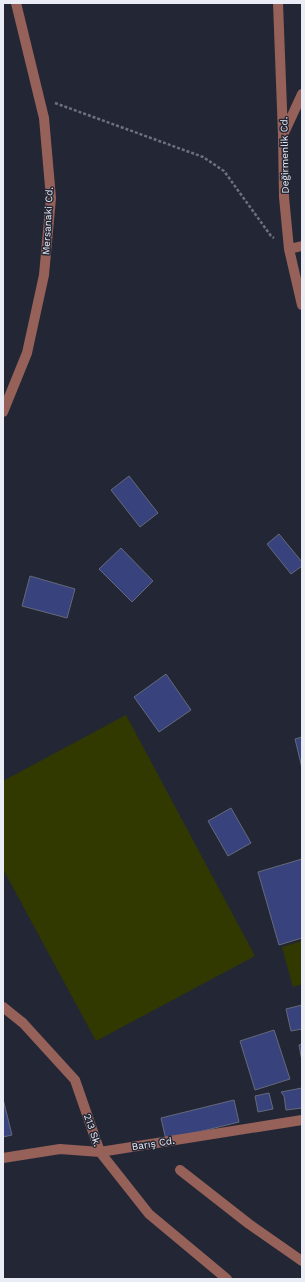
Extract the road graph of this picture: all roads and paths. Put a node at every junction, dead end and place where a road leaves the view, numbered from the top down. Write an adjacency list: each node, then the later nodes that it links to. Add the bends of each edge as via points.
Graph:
1 (16, 3): 4 (street, Mersanaki Cd.)
2 (278, 3): 5 (street, Değirmenlik Cd.)
3 (302, 94): 5 (street)
4 (39, 97): 7 (path, via 203,157 224,171 271,236); 9 (street, Mersanaki Cd., via 44,118 51,198 44,275 27,352)
5 (284, 135): 7 (street, Değirmenlik Cd., via 284,197)
6 (302, 246): 7 (street)
7 (289, 249): 8 (street, Değirmenlik Cd.)
8 (302, 305)
9 (3, 412)
10 (3, 1008): 12 (street, 213 Sk., via 23,1023 75,1080)
11 (302, 1120): 12 (street, Barış Cd.)
12 (100, 1152): 13 (street, Barış Cd., via 60,1149); 16 (street, 213 Sk., via 149,1214)
13 (3, 1158)
14 (180, 1170): 15 (street, via 249,1224)
15 (302, 1261)
16 (227, 1279)

